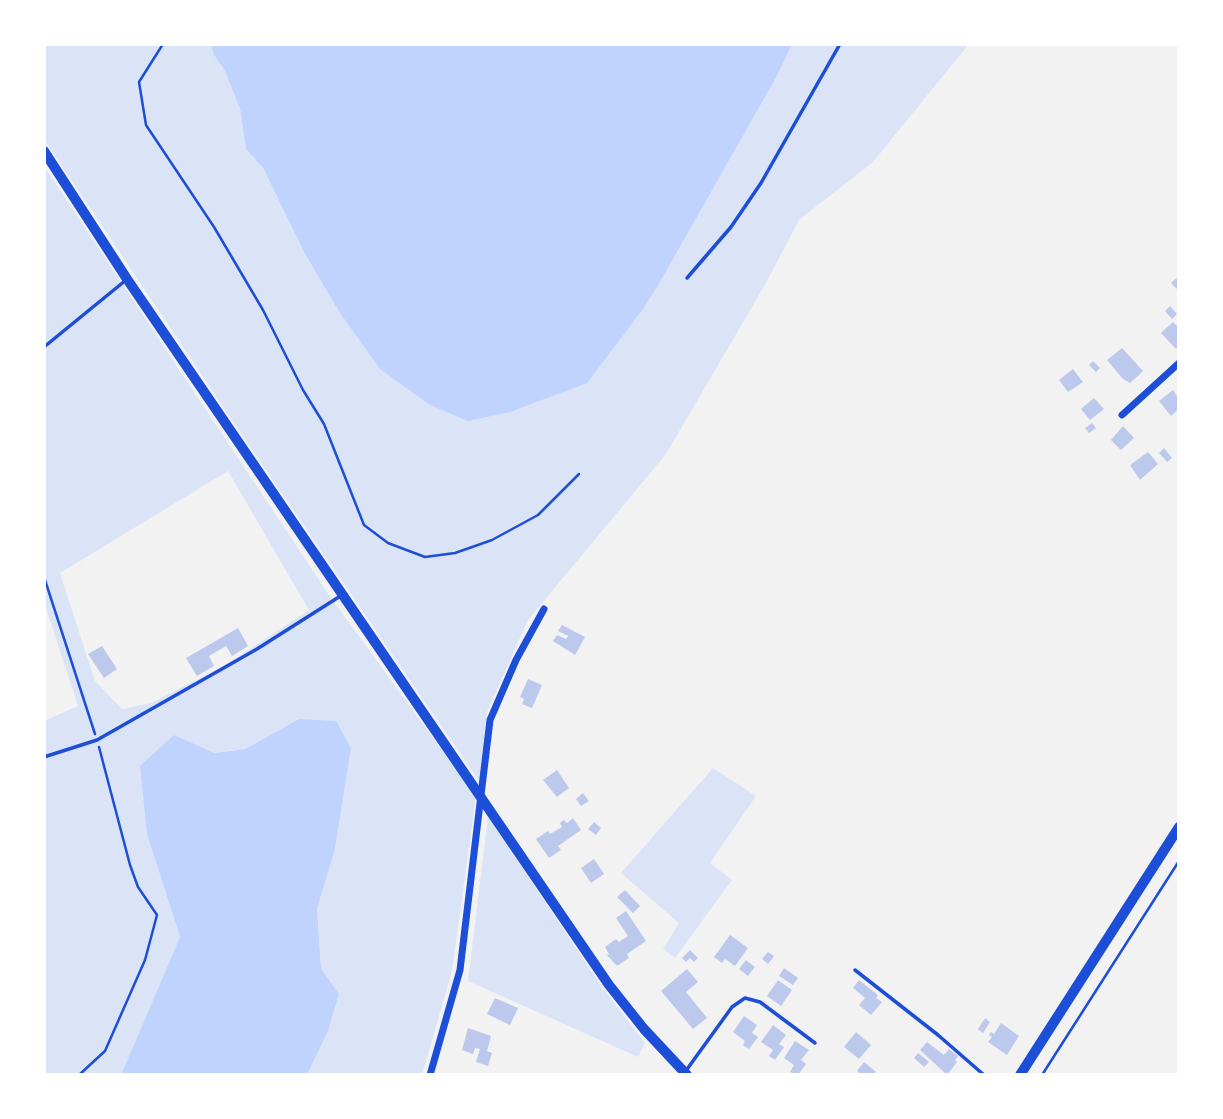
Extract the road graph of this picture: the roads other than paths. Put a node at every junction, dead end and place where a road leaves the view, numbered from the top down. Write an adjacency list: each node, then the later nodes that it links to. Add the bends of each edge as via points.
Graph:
1 (840, 44): 3 (lane, via 761,183)
2 (44, 151): 4 (main road)
3 (687, 278)
4 (127, 279): 5 (lane); 8 (main road)
5 (44, 346)
6 (1179, 363): 7 (street)
7 (1122, 415)
8 (342, 595): 10 (lane, via 97,740); 11 (main road)
9 (544, 609): 11 (street, via 490,720)
10 (44, 757)
11 (482, 797): 15 (main road, via 610,985); 16 (street, via 460,970)
12 (1179, 827): 18 (main road)
13 (855, 970): 17 (lane)
14 (815, 1043): 15 (lane, via 760,1002 745,998 732,1007)
15 (686, 1074)
16 (430, 1075)
17 (984, 1075)
18 (1020, 1075)

